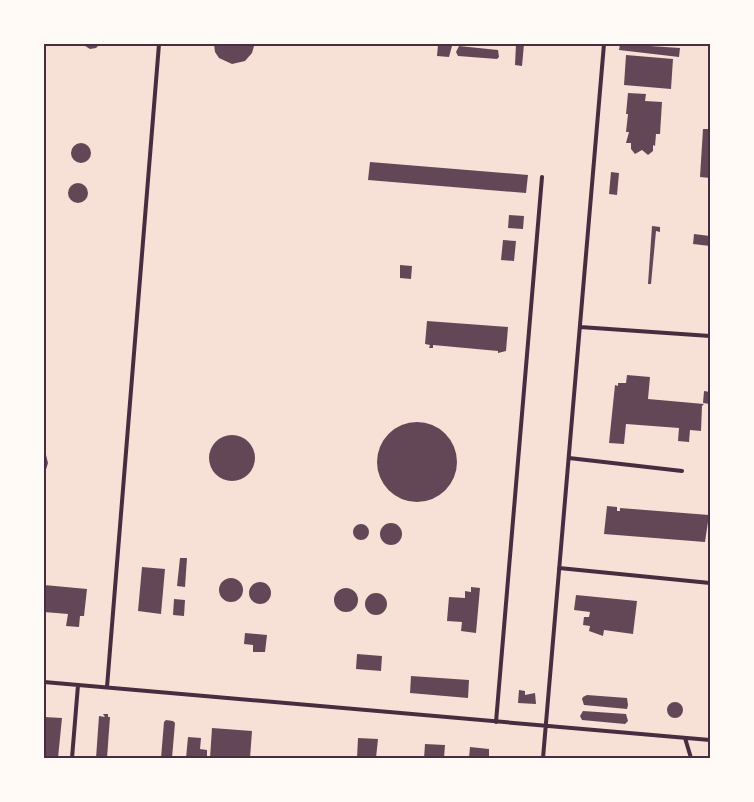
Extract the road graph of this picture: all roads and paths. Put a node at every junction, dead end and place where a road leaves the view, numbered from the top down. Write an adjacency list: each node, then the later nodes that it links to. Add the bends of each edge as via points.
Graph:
1 (159, 44): 12 (lane)
2 (604, 44): 4 (lane)
3 (542, 177): 13 (lane)
4 (580, 327): 5 (lane); 6 (lane)
5 (711, 336)
6 (569, 458): 7 (lane); 8 (lane)
7 (682, 471)
8 (559, 568): 9 (lane); 14 (lane)
9 (711, 583)
10 (44, 682): 11 (lane)
11 (78, 685): 12 (lane); 17 (lane)
12 (107, 687): 13 (lane)
13 (496, 722): 14 (lane)
14 (546, 726): 15 (lane); 18 (lane)
15 (686, 738): 16 (lane); 19 (lane)
16 (711, 740)
17 (72, 759)
18 (543, 759)
19 (691, 759)

